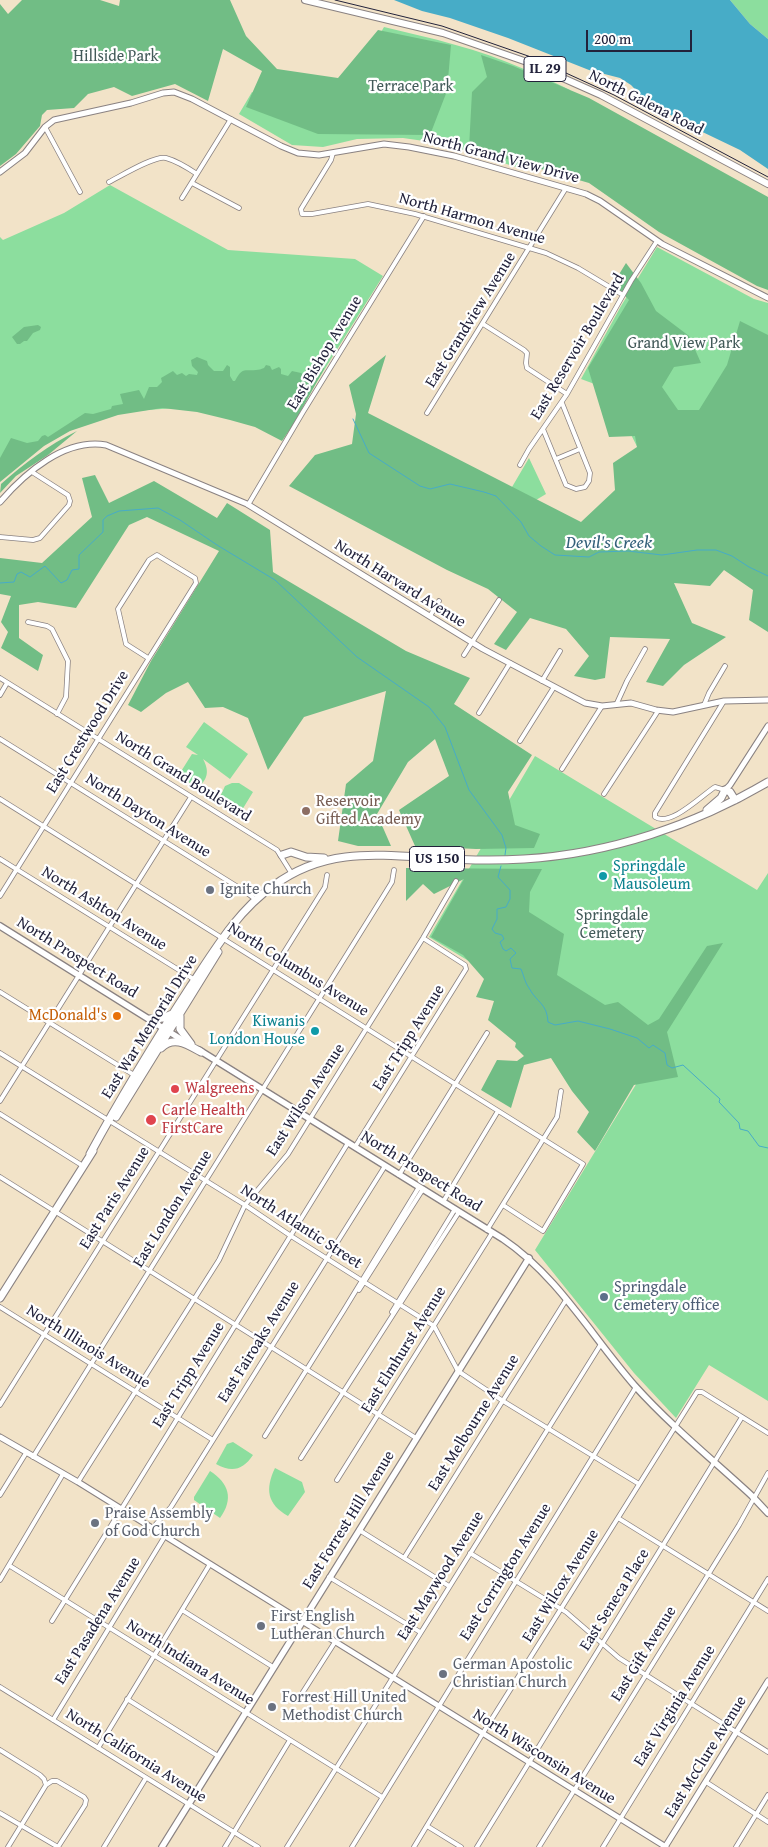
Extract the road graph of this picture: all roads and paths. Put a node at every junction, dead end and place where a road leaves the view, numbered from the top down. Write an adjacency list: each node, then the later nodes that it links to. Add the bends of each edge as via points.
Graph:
1 (305, 0): 9 (main road, North Galena Road / IL 29, via 450,35 527,62 601,95)
2 (231, 119): 3 (street, North Grand View Drive, via 171,92 57,119); 4 (street, North Grand View Drive, via 296,152 312,155); 6 (street)
3 (45, 127): 5 (street, North Grand View Drive, via 25,154); 11 (street)
4 (333, 153): 10 (street, North Grand View Drive, via 381,145 409,147 454,156); 14 (street, North Harmon Avenue, via 301,213 369,204)
5 (0, 172)
6 (197, 174): 7 (street, via 164,157); 8 (street)
7 (109, 182)
8 (192, 183): 12 (street); 13 (street)
9 (768, 184)
10 (566, 188): 15 (street, North Grand View Drive, via 597,199); 16 (street, East Grandview Avenue)
11 (80, 192)
12 (182, 198)
13 (239, 208)
14 (424, 216): 16 (street, North Harmon Avenue); 29 (street, East Bishop Avenue)
15 (657, 241): 17 (street, East Reservoir Boulevard); 18 (street, North Grand View Drive)
16 (530, 248): 17 (street, North Harmon Avenue, via 578,268); 19 (street, East Grandview Avenue)
17 (623, 295): 20 (street, East Reservoir Boulevard)
18 (768, 298)
19 (483, 324): 20 (street, via 525,351 528,368); 22 (street, East Grandview Avenue)
20 (567, 394): 21 (street, East Reservoir Boulevard)
21 (562, 403): 23 (street, East Reservoir Boulevard); 24 (street)
22 (427, 413)
23 (544, 429): 25 (street); 26 (street, East Reservoir Boulevard)
24 (580, 449): 25 (street); 25 (street, via 590,476 581,489 566,485)
25 (556, 459)
26 (520, 465)
27 (32, 472): 28 (street, North Harvard Avenue); 29 (street, North Harvard Avenue, via 72,448 84,444 104,445); 30 (street, via 66,494 69,505 40,538)
28 (0, 502)
29 (248, 505): 33 (street, North Harvard Avenue)
30 (0, 537)
31 (499, 600): 35 (street)
32 (439, 601): 33 (street)
33 (430, 616): 35 (street, North Harvard Avenue)
34 (28, 622): 54 (street, via 52,629 68,662 66,697)
35 (472, 643): 38 (street); 40 (street, North Harvard Avenue)
36 (645, 649): 49 (street)
37 (560, 651): 43 (street)
38 (464, 655)
39 (148, 658): 39 (street, East Crestwood Drive, via 125,642 118,612 154,555 188,573 196,581); 57 (street, East Crestwood Drive)
40 (510, 663): 43 (street, North Harvard Avenue); 53 (street)
41 (725, 666): 50 (street)
42 (0, 678): 44 (street, North Grand Boulevard)
43 (542, 681): 45 (street, North Harvard Avenue)
44 (7, 683): 46 (street); 54 (street, North Grand Boulevard)
45 (554, 687): 51 (street, North Harvard Avenue, via 584,703); 58 (street)
46 (0, 695)
47 (768, 700): 48 (street, North Harvard Avenue)
48 (724, 701): 50 (street, North Harvard Avenue); 62 (street, via 655,817 661,819 684,811 715,787)
49 (617, 704): 51 (street, North Harvard Avenue); 52 (street, North Harvard Avenue, via 633,703)
50 (704, 705): 52 (street, North Harvard Avenue, via 678,712)
51 (602, 706): 59 (street)
52 (658, 711): 63 (street)
53 (479, 713)
54 (58, 714): 57 (street, North Grand Boulevard)
55 (768, 726): 62 (street)
56 (0, 739): 61 (street, North Dayton Avenue)
57 (99, 740): 61 (street, East Crestwood Drive); 64 (street, North Grand Boulevard)
58 (520, 741)
59 (562, 769)
60 (768, 782): 66 (highway, East War Memorial Drive / US 150)
61 (71, 783): 68 (street, East Crestwood Drive); 69 (street, North Dayton Avenue)
62 (728, 789): 66 (highway); 67 (highway, via 714,805)
63 (604, 794)
64 (191, 796): 69 (street); 70 (street, North Grand Boulevard)
65 (0, 800): 68 (street, North Columbus Avenue)
66 (735, 800): 67 (highway, East War Memorial Drive / US 150)
67 (684, 823): 71 (highway, East War Memorial Drive / US 150, via 643,837 528,859 470,860 368,854)
68 (44, 826): 73 (street, East Crestwood Drive); 78 (street, North Columbus Avenue)
69 (164, 840): 78 (street); 80 (street, North Dayton Avenue)
70 (282, 855): 71 (highway, via 291,852 309,857); 75 (street, North Grand Boulevard)
71 (337, 857): 75 (highway, East War Memorial Drive / US 150)
72 (0, 859): 73 (street, North Ashton Avenue)
73 (17, 870): 79 (street, East Crestwood Drive); 82 (street, North Ashton Avenue)
74 (394, 870): 89 (street, East London Avenue, via 390,884)
75 (292, 874): 80 (highway, East War Memorial Drive / US 150)
76 (327, 875): 85 (street, East Paris Avenue, via 324,887)
77 (456, 881): 83 (street, East Wilson Avenue)
78 (136, 883): 82 (street); 84 (street, North Columbus Avenue)
79 (0, 896)
80 (256, 900): 84 (highway, East War Memorial Drive / US 150)
81 (0, 926): 86 (main road, North Prospect Road)
82 (109, 927): 86 (street); 87 (street, North Ashton Avenue)
83 (423, 938): 94 (street, East Wilson Avenue); 99 (street, East Tripp Avenue, via 466,968)
84 (224, 939): 85 (street, North Columbus Avenue); 87 (highway, East War Memorial Drive / US 150); 90 (highway, East War Memorial Drive / US 150)
85 (272, 970): 89 (street, North Columbus Avenue); 100 (street, East Paris Avenue)
86 (79, 975): 92 (main road, North Prospect Road); 93 (street)
87 (195, 980): 91 (highway, East War Memorial Drive / US 150)
88 (0, 992): 93 (street)
89 (319, 999): 94 (street, North Columbus Avenue); 105 (street, East London Avenue)
90 (184, 1009): 95 (highway, East War Memorial Drive / US 150); 97 (highway, via 179,1019 180,1029 186,1040)
91 (174, 1012): 92 (highway, via 163,1018); 95 (highway, East War Memorial Drive / US 150)
92 (150, 1019): 95 (main road, North Prospect Road)
93 (49, 1022): 101 (street); 103 (street)
94 (366, 1028): 99 (street, North Columbus Avenue); 110 (street, East Wilson Avenue)
95 (167, 1030): 97 (main road, North Prospect Road); 102 (highway, East War Memorial Drive / US 150); 103 (highway, East War Memorial Drive / US 150)
96 (487, 1033): 104 (street)
97 (198, 1050): 100 (main road, North Prospect Road); 102 (highway, via 179,1042 168,1042)
98 (0, 1053): 101 (street, North Atlantic Street)
99 (411, 1057): 104 (street, North Columbus Avenue); 114 (street, East Tripp Avenue)
100 (216, 1061): 105 (main road, North Prospect Road); 115 (street, East Paris Avenue)
101 (22, 1067): 107 (street); 111 (street, North Atlantic Street)
102 (144, 1072): 111 (highway, East War Memorial Drive / US 150)
103 (134, 1075): 111 (highway, East War Memorial Drive / US 150)
104 (455, 1084): 108 (street, North Columbus Avenue); 118 (street)
105 (262, 1090): 110 (main road, North Prospect Road); 120 (street, East London Avenue)
106 (562, 1091): 112 (street, East Elmhurst Avenue, via 558,1115)
107 (0, 1101)
108 (498, 1111): 112 (street, North Columbus Avenue); 122 (street)
109 (0, 1114): 116 (street)
110 (310, 1119): 113 (main road, North Prospect Road); 123 (street, East Wilson Avenue, via 282,1162)
111 (111, 1121): 115 (street, North Atlantic Street); 116 (highway, East War Memorial Drive / US 150)
112 (543, 1139): 124 (street, East Elmhurst Avenue); 124 (street, North Columbus Avenue, via 583,1164 543,1230)
113 (348, 1143): 114 (main road, North Prospect Road); 128 (street, East Tripp Avenue)
114 (355, 1147): 117 (main road, North Prospect Road)
115 (159, 1151): 120 (street, North Atlantic Street); 129 (street, East Paris Avenue)
116 (83, 1166): 126 (highway, East War Memorial Drive / US 150)
117 (385, 1166): 118 (main road, North Prospect Road); 131 (street, East Fairoaks Avenue)
118 (399, 1175): 121 (main road, North Prospect Road)
119 (0, 1177): 126 (street)
120 (206, 1181): 123 (street, North Atlantic Street); 132 (street, East London Avenue)
121 (421, 1188): 122 (main road, North Prospect Road); 133 (street)
122 (443, 1202): 125 (main road, North Prospect Road)
123 (245, 1205): 128 (street, North Atlantic Street); 135 (street, East Wilson Avenue, via 223,1253)
124 (502, 1205): 127 (street, East Elmhurst Avenue)
125 (457, 1211): 127 (main road, North Prospect Road); 137 (street)
126 (54, 1212): 129 (street); 134 (highway, East War Memorial Drive / US 150)
127 (490, 1231): 130 (main road, North Prospect Road); 140 (street, East Elmhurst Avenue)
128 (291, 1236): 131 (street, North Atlantic Street); 139 (street, East Tripp Avenue)
129 (103, 1243): 132 (street); 141 (street, East Paris Avenue)
130 (528, 1258): 136 (main road, North Prospect Road); 146 (main road, East Forrest Hill Avenue)
131 (326, 1259): 133 (street, North Atlantic Street); 143 (street, East Fairoaks Avenue)
132 (149, 1271): 135 (street); 144 (street, East London Avenue)
133 (362, 1282): 137 (street, North Atlantic Street); 145 (street)
134 (0, 1298)
135 (193, 1300): 139 (street); 148 (street, East Wilson Avenue)
136 (566, 1300): 142 (main road, North Prospect Road); 150 (street, East Melbourne Avenue)
137 (398, 1304): 140 (street, North Atlantic Street); 149 (street)
138 (0, 1307): 141 (street, North Illinois Avenue)
139 (234, 1326): 143 (street); 154 (street, East Tripp Avenue)
140 (434, 1326): 146 (street); 152 (street, East Elmhurst Avenue)
141 (44, 1335): 144 (street, North Illinois Avenue); 151 (street, East Paris Avenue)
142 (600, 1344): 147 (main road, North Prospect Road); 156 (street, East Maywood Avenue)
143 (270, 1348): 145 (street); 161 (street, East Fairoaks Avenue)
144 (91, 1364): 148 (street, North Illinois Avenue); 164 (street, East London Avenue)
145 (306, 1371): 149 (street); 158 (street)
146 (458, 1371): 150 (street); 160 (main road, East Forrest Hill Avenue)
147 (636, 1387): 155 (main road, North Prospect Road); 163 (street, East Corrington Avenue)
148 (136, 1391): 154 (street, North Illinois Avenue); 170 (street, East Wilson Avenue)
149 (342, 1393): 152 (street); 165 (street)
150 (503, 1401): 156 (street); 182 (street, East Melbourne Avenue)
151 (0, 1404)
152 (378, 1415): 160 (street); 169 (street, East Elmhurst Avenue)
153 (742, 1417): 155 (street, East Wilcox Avenue, via 698,1391); 157 (street); 166 (street, East Seneca Place)
154 (177, 1418): 161 (street, North Illinois Avenue); 174 (street, East Tripp Avenue)
155 (676, 1426): 166 (main road, North Prospect Road); 171 (street, East Wilcox Avenue)
156 (548, 1429): 163 (street); 181 (street, East Maywood Avenue)
157 (768, 1433)
158 (265, 1436)
159 (0, 1438): 162 (street, North Wisconsin Avenue)
160 (416, 1438): 178 (main road, East Forrest Hill Avenue)
161 (213, 1440): 177 (street, East Fairoaks Avenue, via 171,1507 156,1524)
162 (26, 1453): 164 (street, North Wisconsin Avenue); 172 (street)
163 (593, 1456): 171 (street); 189 (street, East Corrington Avenue)
164 (33, 1457): 168 (street, North Wisconsin Avenue)
165 (301, 1458)
166 (715, 1462): 173 (main road, North Prospect Road); 180 (street, East Seneca Place)
167 (768, 1473): 173 (street, East Gift Avenue)
168 (63, 1474): 170 (street, North Wisconsin Avenue); 184 (street)
169 (337, 1480)
170 (78, 1482): 174 (street, North Wisconsin Avenue)
171 (639, 1484): 176 (street, East Wilcox Avenue)
172 (0, 1495)
173 (755, 1498): 175 (main road, North Prospect Road); 185 (street, East Gift Avenue)
174 (120, 1508): 177 (street, North Wisconsin Avenue); 191 (street, East Tripp Avenue)
175 (768, 1513)
176 (618, 1518): 180 (street); 193 (street, East Wilcox Avenue)
177 (156, 1530): 179 (street, North Wisconsin Avenue)
178 (359, 1530): 182 (street); 186 (main road, East Forrest Hill Avenue)
179 (166, 1536): 183 (street, North Wisconsin Avenue); 198 (street, East Pasadena Avenue)
180 (663, 1546): 185 (street); 201 (street, East Seneca Place)
181 (470, 1553): 189 (street); 190 (street, East Maywood Avenue)
182 (404, 1558): 190 (street)
183 (210, 1564): 194 (street); 197 (street, North Wisconsin Avenue)
184 (10, 1566): 188 (street); 191 (street, North Indiana Avenue)
185 (708, 1574): 192 (street); 204 (street, East Gift Avenue)
186 (329, 1577): 197 (main road, East Forrest Hill Avenue); 199 (street)
187 (768, 1579): 192 (street, East Virginia Avenue)
188 (0, 1580)
189 (515, 1581): 193 (street); 211 (street, East Corrington Avenue)
190 (449, 1586): 199 (street, East Maywood Avenue)
191 (65, 1600): 196 (street, East Tripp Avenue); 198 (street, North Indiana Avenue)
192 (754, 1602): 195 (street); 210 (street, East Virginia Avenue)
193 (561, 1609): 201 (street); 215 (street, East Wilcox Avenue)
194 (182, 1610): 202 (street); 203 (street)
195 (768, 1611)
196 (52, 1621)
197 (302, 1621): 200 (street, North Wisconsin Avenue); 203 (main road, East Forrest Hill Avenue)
198 (109, 1628): 202 (street, North Indiana Avenue); 213 (street, East Pasadena Avenue)
199 (420, 1632): 205 (street, East Maywood Avenue)
200 (335, 1642): 205 (street, North Wisconsin Avenue); 208 (street)
201 (602, 1644): 204 (street, via 613,1655); 221 (street, East Seneca Place)
202 (154, 1655): 209 (street); 212 (street, North Indiana Avenue)
203 (274, 1667): 212 (main road, East Forrest Hill Avenue)
204 (646, 1675): 210 (street); 226 (street, East Gift Avenue)
205 (392, 1677): 211 (street, North Wisconsin Avenue); 222 (street, East Maywood Avenue)
206 (768, 1681): 214 (street, East McClure Avenue)
207 (0, 1687): 213 (street, North California Avenue)
208 (304, 1692)
209 (127, 1700): 217 (street); 220 (street)
210 (691, 1704): 214 (street); 232 (street, East Virginia Avenue)
211 (438, 1706): 215 (street, North Wisconsin Avenue); 228 (street, East Corrington Avenue)
212 (246, 1712): 216 (street, North Indiana Avenue); 220 (main road, East Forrest Hill Avenue)
213 (53, 1720): 217 (street, North California Avenue)
214 (737, 1731): 219 (street); 224 (street, East McClure Avenue)
215 (483, 1733): 221 (street, North Wisconsin Avenue); 235 (street, East Wilcox Avenue)
216 (290, 1740): 222 (street, North Indiana Avenue); 236 (street)
217 (98, 1748): 223 (street, North California Avenue)
218 (0, 1750): 225 (street, via 39,1774)
219 (768, 1752)
220 (218, 1756): 229 (main road, East Forrest Hill Avenue)
221 (529, 1762): 226 (street, North Wisconsin Avenue); 247 (street, East Seneca Place)
222 (336, 1769): 228 (street, North Indiana Avenue); 243 (street, East Maywood Avenue)
223 (146, 1778): 229 (street, North California Avenue); 239 (street)
224 (706, 1782): 231 (street); 250 (street, East McClure Avenue)
225 (46, 1785): 234 (street); 238 (street, via 57,1781 86,1801)
226 (574, 1790): 232 (street, North Wisconsin Avenue); 248 (street, East Gift Avenue)
227 (768, 1795): 231 (street)
228 (382, 1797): 244 (street, East Corrington Avenue)
229 (188, 1804): 236 (street, North California Avenue); 240 (main road, East Forrest Hill Avenue)
230 (0, 1813): 234 (street)
231 (756, 1814): 233 (street); 251 (street)
232 (620, 1819): 249 (street, East Virginia Avenue); 250 (street, North Wisconsin Avenue)
233 (768, 1822)
234 (21, 1826): 237 (street); 238 (street)
235 (427, 1826): 245 (street, East Wilcox Avenue); 246 (street)
236 (234, 1832): 241 (street); 242 (street, North California Avenue)
237 (8, 1847)
238 (58, 1847)
239 (104, 1847)
240 (162, 1847)
241 (225, 1847)
242 (258, 1847)
243 (287, 1847)
244 (352, 1847)
245 (414, 1847)
246 (462, 1847)
247 (477, 1847)
248 (539, 1847)
249 (603, 1847)
250 (666, 1847)
251 (736, 1847)

